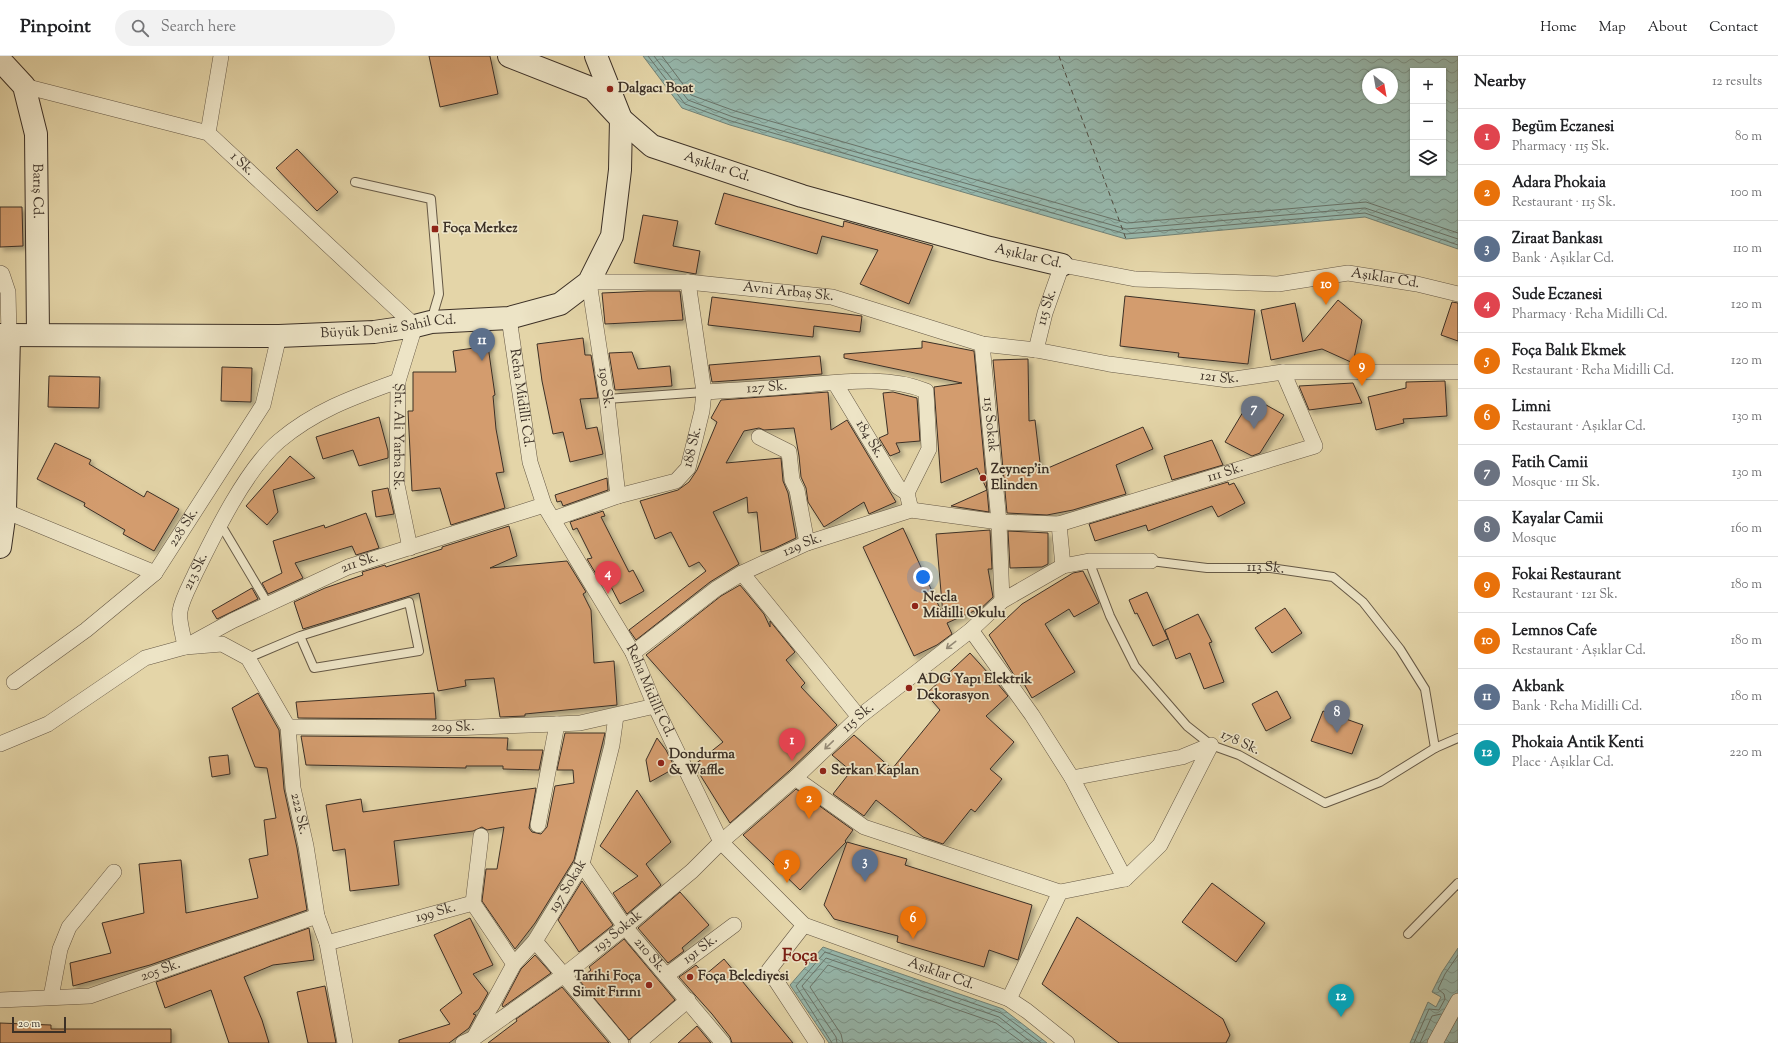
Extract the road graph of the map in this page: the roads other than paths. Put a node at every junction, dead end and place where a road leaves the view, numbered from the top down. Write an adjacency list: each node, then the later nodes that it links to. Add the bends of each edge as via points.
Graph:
1 (221, 56): 7 (street)
2 (509, 56): 6 (street, via 594,89)
3 (596, 56): 6 (street, Büyük Deniz Sahil Cd.)
4 (0, 60): 5 (street, Barış Cd.)
5 (24, 86): 7 (street, 1 Sk.); 16 (street, Barış Cd., via 36,134)
6 (621, 119): 9 (street, Aşıklar Cd., via 659,149 802,196 990,248); 11 (street, Büyük Deniz Sahil Cd., via 620,170 612,236)
7 (208, 133): 15 (street, 1 Sk.)
8 (355, 182): 15 (lane, via 431,199 439,294)
9 (1062, 265): 13 (street, Aşıklar Cd., via 1136,279 1278,284 1348,273 1417,284); 20 (street, 115 Sk., via 1044,313)
10 (0, 273): 17 (street, via 8,292)
11 (589, 282): 12 (street, Avni Arbaş Sk.); 14 (street, Büyük Deniz Sahil Cd., via 560,304); 26 (street, 190 Sk.)
12 (688, 282): 19 (street, Avni Arbaş Sk., via 832,297); 25 (street, 188 Sk.)
13 (1458, 294)
14 (509, 318): 15 (street, Büyük Deniz Sahil Cd.); 30 (street, Reha Midilli Cd., via 530,462)
15 (423, 324): 18 (street, Büyük Deniz Sahil Cd., via 374,332); 23 (street, Şht. Ali Yarba Sk.)
16 (38, 334): 17 (street, Büyük Deniz Sahil Cd.); 18 (street, Büyük Deniz Sahil Cd.)
17 (4, 335): 32 (street)
18 (278, 336): 44 (street, 228 Sk., via 263,405)
19 (982, 344): 20 (street, 121 Sk.); 34 (street, 115 Sokak)
20 (1036, 350): 21 (street, 121 Sk., via 1109,364 1228,380)
21 (1283, 372): 22 (street, 121 Sk.); 35 (street, 111 Sk., via 1315,446)
22 (1458, 372)
23 (398, 381): 36 (street, 213 Sk., via 331,406 278,442 244,484); 39 (street, Şht. Ali Yarba Sk., via 397,485)
24 (834, 383): 25 (street, 127 Sk.); 28 (street, 184 Sk., via 898,487); 28 (street, 127 Sk., via 888,382 911,385 926,391 929,449)
25 (704, 392): 26 (lane, 127 Sk.); 29 (street, 188 Sk., via 688,468 676,482)
26 (607, 399): 29 (street, 190 Sk.)
27 (759, 437): 37 (street, via 789,452 792,480 797,490)
28 (907, 493): 31 (street)
29 (618, 496): 33 (street, 188 Sk.)
30 (544, 505): 33 (street, Reha Midilli Cd.); 39 (street, 211 Sk., via 424,541)
31 (911, 510): 34 (street, 129 Sk.); 37 (street, 129 Sk.)
32 (5, 511): 38 (street); 44 (street)
33 (552, 519): 50 (street, Reha Midilli Cd.)
34 (999, 522): 35 (street, 129 Sk.); 45 (street, 115 Sokak)
35 (1059, 524): 42 (street)
36 (221, 525): 46 (lane); 49 (street, 213 Sk., via 179,612)
37 (807, 543): 43 (street, 129 Sk.)
38 (0, 547)
39 (410, 548): 46 (street, 211 Sk., via 348,567)
40 (1089, 561): 41 (street, 113 Sk.); 42 (street, 113 Sk.); 60 (lane, 178 Sk., via 1110,616 1135,666 1187,726)
41 (1151, 561): 61 (lane, 113 Sk., via 1207,568 1270,568 1333,577 1363,602 1400,649 1424,689)
42 (1063, 566): 45 (street, 113 Sk.)
43 (742, 573): 50 (street, 129 Sk., via 716,589); 55 (street)
44 (155, 574): 52 (street, 228 Sk., via 86,630)
45 (1002, 601): 47 (street, 115 Sk.)
46 (268, 604): 49 (street, 211 Sk.)
47 (971, 630): 55 (street, 115 Sk., one-way to 55); 63 (street, via 1032,715)
48 (300, 636): 48 (lane, via 409,602 419,651 314,668); 51 (lane)
49 (185, 647): 51 (street, via 222,644); 59 (street, via 144,658 48,724)
50 (633, 654): 53 (street, Reha Midilli Cd.)
51 (248, 658): 57 (street, 222 Sk.)
52 (14, 682)
53 (655, 706): 54 (street, 209 Sk.); 66 (street, Reha Midilli Cd.)
54 (616, 716): 56 (street, 209 Sk., via 580,723); 67 (street, 197 Sokak, via 612,745)
55 (859, 717): 62 (street, 115 Sk., one-way to 62)
56 (558, 724): 57 (street, 209 Sk., via 452,728); 64 (street)
57 (288, 726): 73 (street, 222 Sk., via 293,788 306,846)
58 (1458, 738): 61 (lane, 178 Sk.)
59 (0, 744)
60 (1211, 744): 61 (lane, 178 Sk., via 1239,755 1325,803 1380,782); 63 (street, via 1182,757); 69 (street, via 1160,845)
61 (1435, 748)
62 (795, 778): 66 (street, 115 Sk.); 71 (street, via 864,827)
63 (1072, 778): 69 (street)
64 (538, 825)
65 (481, 836): 72 (street)
66 (721, 842): 75 (street, Reha Midilli Cd.); 76 (street, 193 Sokak, via 692,871)
67 (582, 864): 76 (street, 210 Sk.); 78 (street, 197 Sokak)
68 (114, 872): 83 (street, via 69,927 60,949)
69 (1125, 879): 71 (street)
70 (1458, 883): 77 (lane)
71 (1060, 892): 84 (street)
72 (473, 903): 79 (street, 199 Sk.); 80 (street, 199 Sk.)
73 (317, 916): 79 (street, 222 Sk.); 83 (street, 205 Sk., via 90,996)
74 (734, 925): 82 (street, 191 Sk.)
75 (804, 925): 84 (street, Aşıklar Cd.); 93 (street, via 769,970)
76 (625, 927): 81 (street, 193 Sokak); 82 (street, 210 Sk.)
77 (1408, 934)
78 (536, 941): 80 (street, 197 Sokak); 81 (street)
79 (326, 943): 89 (street, 222 Sk.)
80 (514, 964): 88 (street, 197 Sokak)
81 (564, 975): 88 (street, 193 Sokak); 90 (street)
82 (667, 975): 86 (street, 210 Sk.)
83 (51, 998): 85 (street, 205 Sk.)
84 (1009, 999): 94 (street, Aşıklar Cd.)
85 (0, 1000)
86 (688, 1000): 91 (street); 92 (street, 210 Sk.)
87 (1458, 1001): 95 (street)
88 (472, 1041)
89 (345, 1043)
90 (621, 1043)
91 (638, 1043)
92 (723, 1043)
93 (817, 1043)
94 (1067, 1043)
95 (1435, 1043)

